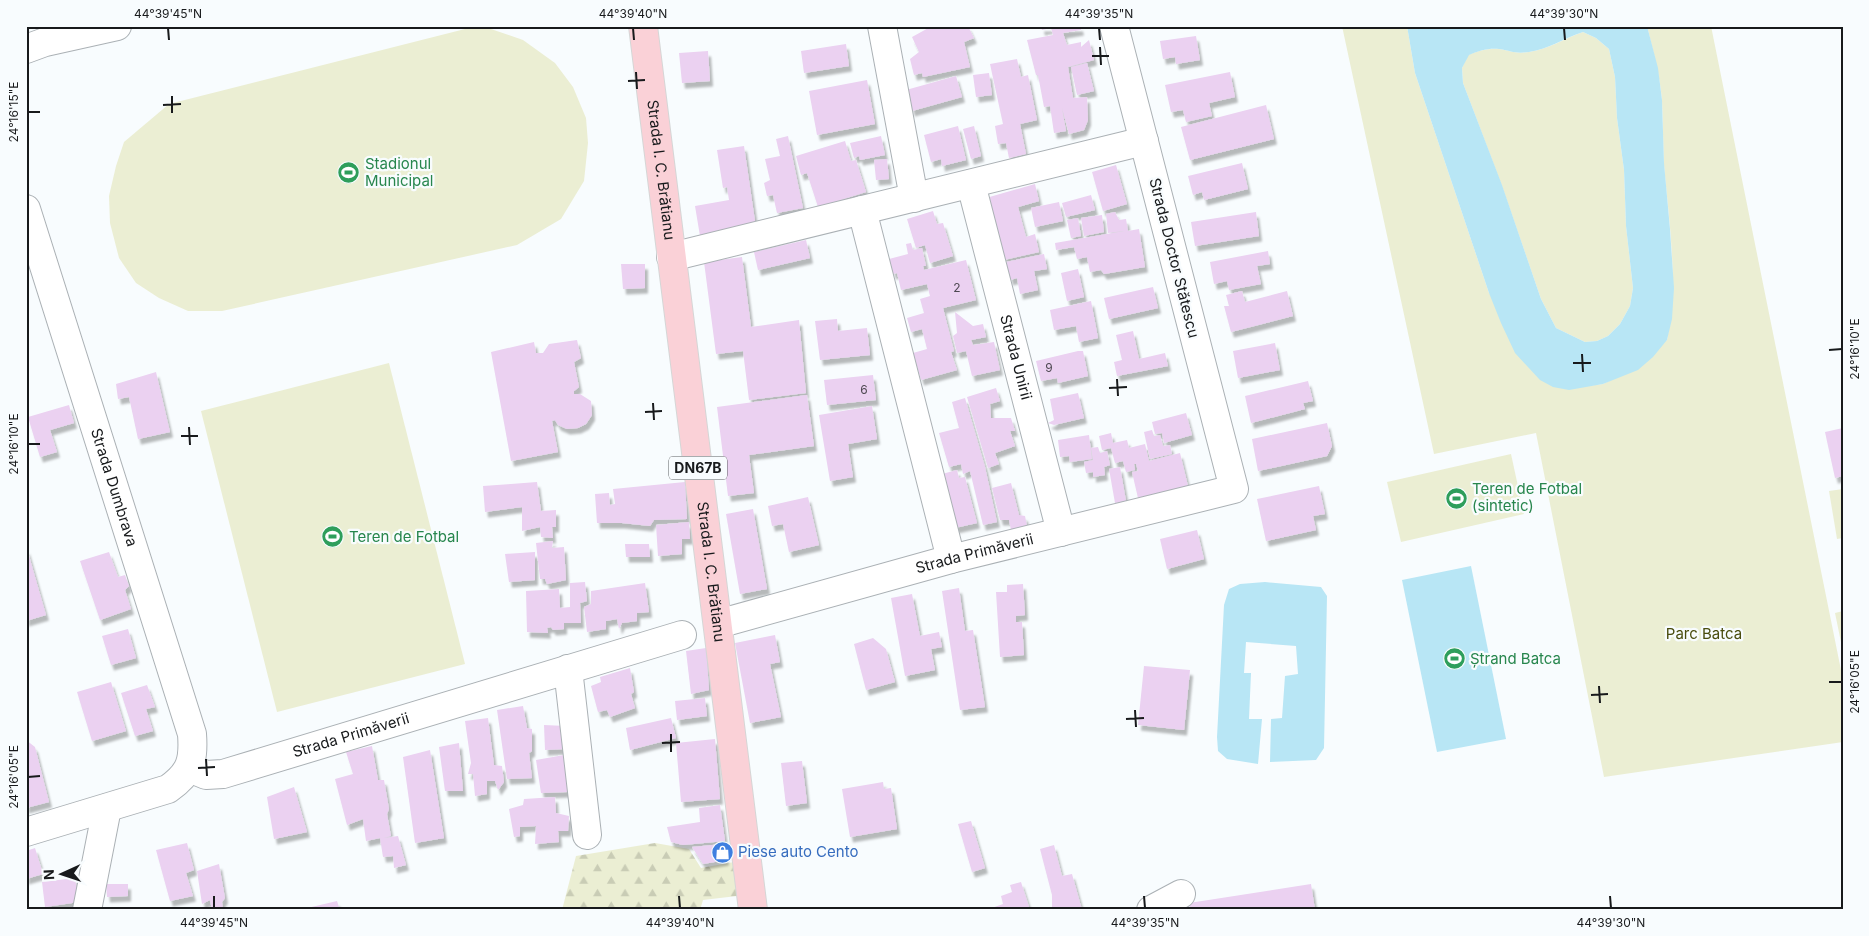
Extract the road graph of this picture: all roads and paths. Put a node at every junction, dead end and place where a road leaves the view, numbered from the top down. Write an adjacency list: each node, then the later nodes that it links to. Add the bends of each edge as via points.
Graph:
1 (117, 26): 5 (street)
2 (643, 26): 11 (main road, Strada I. C. Brătianu / DN67B)
3 (882, 26): 8 (street)
4 (1114, 26): 6 (street, Strada Doctor Stătescu)
5 (26, 49)
6 (1144, 141): 7 (street); 12 (street, Strada Doctor Stătescu)
7 (971, 184): 8 (street); 13 (street, Strada Unirii)
8 (914, 198): 10 (street)
9 (26, 209): 18 (street, Strada Dumbrava, via 192,734)
10 (862, 210): 11 (street); 14 (street)
11 (671, 256): 15 (main road, Strada I. C. Brătianu / DN67B)
12 (1234, 490): 13 (street, Strada Primăverii)
13 (1061, 532): 14 (street, Strada Primăverii)
14 (951, 559): 15 (street, Strada Primăverii)
15 (718, 624): 24 (main road, Strada I. C. Brătianu / DN67B)
16 (682, 635): 17 (street, Strada Primăverii)
17 (568, 669): 18 (street, Strada Primăverii, via 223,774 206,775); 21 (street)
18 (189, 768): 19 (street, via 180,781 168,789)
19 (107, 808): 20 (street); 23 (street)
20 (26, 832)
21 (587, 835)
22 (1181, 894): 25 (street)
23 (87, 910)
24 (753, 910)
25 (1151, 910)

